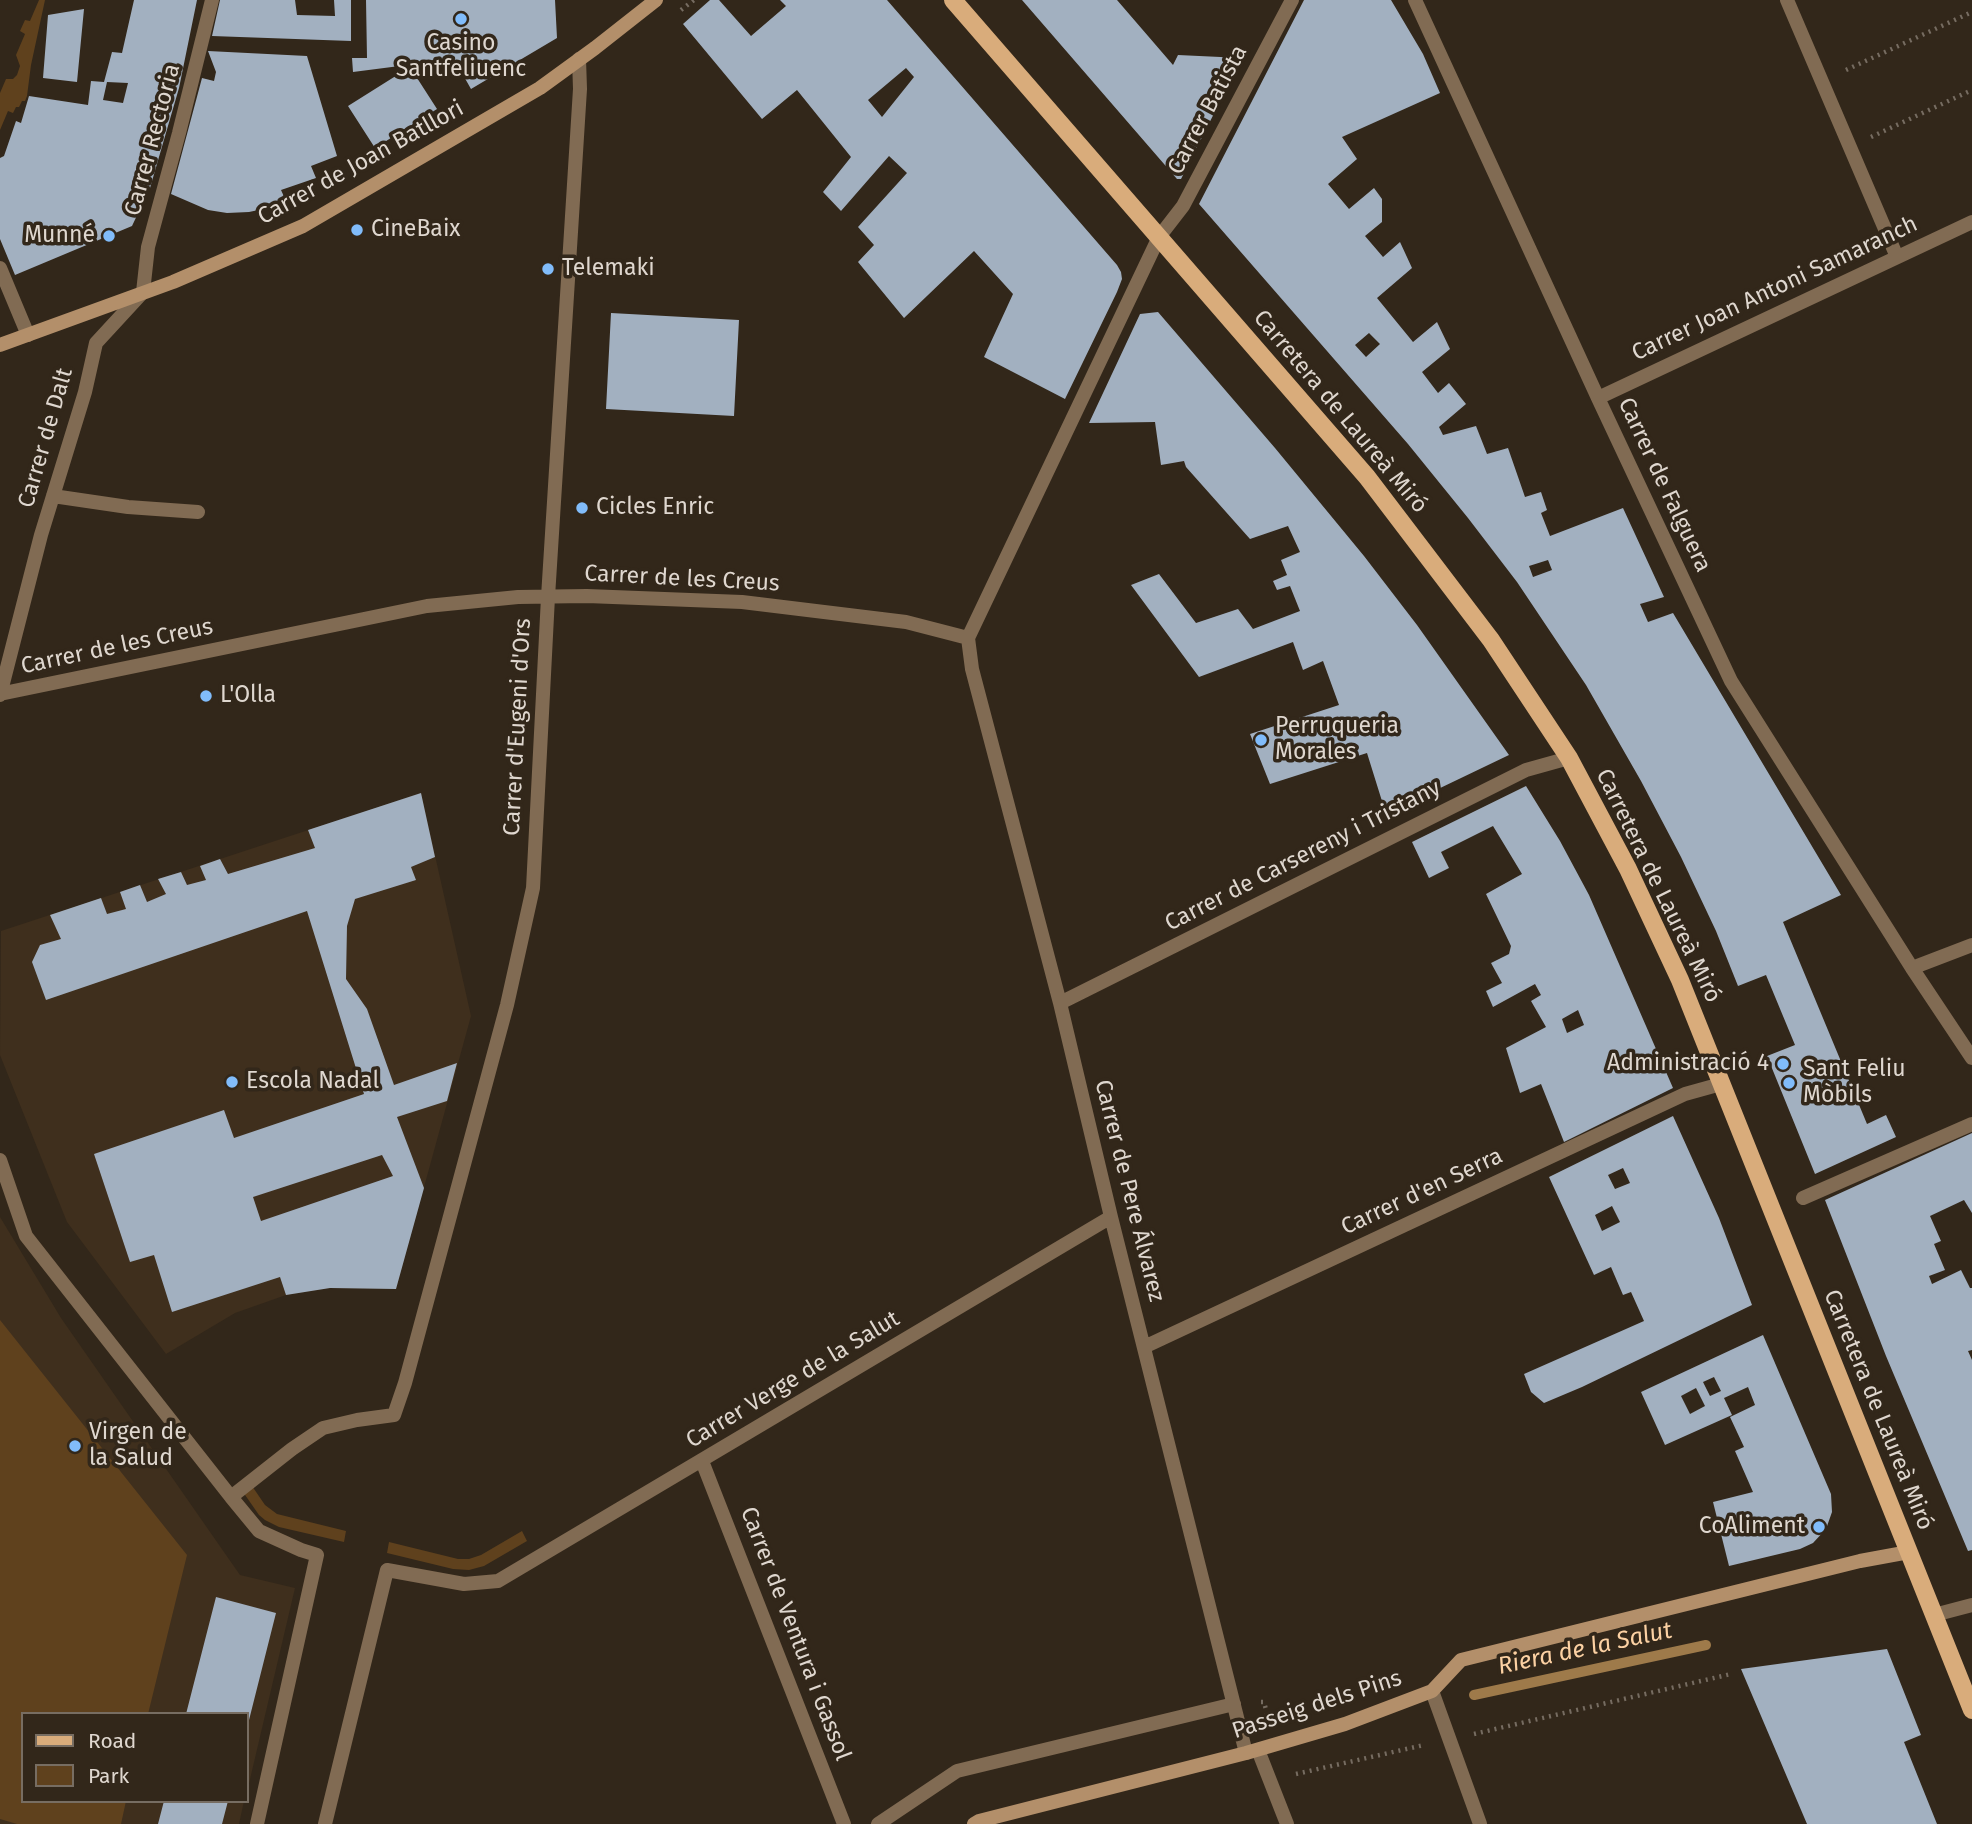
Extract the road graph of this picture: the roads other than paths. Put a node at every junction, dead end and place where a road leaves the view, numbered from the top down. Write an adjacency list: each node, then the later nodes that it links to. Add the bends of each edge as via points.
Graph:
1 (212, 0): 12 (street, Carrer Rectoria, via 148,247)
2 (656, 0): 7 (street, Carrer de Joan Batllori)
3 (953, 0): 9 (main road, Carretera de Laureà Miró)
4 (1292, 0): 9 (street, Carrer Batista, via 1183,205)
5 (1415, 0): 15 (street, Carrer de Falguera)
6 (1787, 0): 10 (street)
7 (579, 59): 12 (street, Carrer de Joan Batllori, via 540,88 303,226); 18 (street, Carrer d'Eugeni d'Ors)
8 (1972, 222): 10 (street, Carrer Joan Antoni Samaranch)
9 (1159, 237): 19 (street, Carrer Batista); 21 (main road, Carretera de Laureà Miró, via 1367,477 1491,640)
10 (1897, 257): 15 (street, Carrer Joan Antoni Samaranch)
11 (0, 268): 13 (street)
12 (143, 292): 13 (street, Carrer de Joan Batllori); 16 (street, Carrer de Dalt, via 96,343)
13 (28, 335): 14 (street, Carrer de Joan Batllori)
14 (0, 345)
15 (1598, 398): 23 (street, Carrer de Falguera, via 1731,681)
16 (53, 496): 17 (street); 20 (street, Carrer de Dalt)
17 (198, 512)
18 (548, 597): 19 (street, Carrer de les Creus, via 743,602 906,622); 20 (street, Carrer de les Creus, via 427,606); 33 (street, Carrer d'Eugeni d'Ors, via 533,888 507,1005 394,1415 323,1428)
19 (968, 638): 24 (street, Carrer de Pere Álvarez, via 972,669)
20 (0, 695)
21 (1569, 758): 24 (street, Carrer de Carsereny i Tristany, via 1526,770); 26 (main road, Carretera de Laureà Miró, via 1634,881)
22 (1972, 945): 23 (street)
23 (1912, 968): 25 (street, Carrer de Falguera)
24 (1060, 1003): 30 (street, Carrer de Pere Álvarez)
25 (1972, 1058)
26 (1721, 1084): 31 (street, Carrer d'en Serra, via 1685,1094); 34 (main road, Carretera de Laureà Miró)
27 (1972, 1124): 29 (street)
28 (0, 1160): 33 (street, via 26,1236)
29 (1803, 1198)
30 (1111, 1217): 31 (street, Carrer de Pere Álvarez); 32 (street, Carrer Verge de la Salut)
31 (1144, 1347): 38 (street, Carrer de Pere Álvarez)
32 (702, 1461): 43 (street, Carrer Verge de la Salut, via 498,1581 464,1584 387,1570); 44 (street, Carrer de Ventura i Gassol)
33 (231, 1497): 42 (street, via 259,1531 317,1555)
34 (1909, 1552): 36 (main road, Carretera de Laureà Miró); 37 (street, Passeig dels Pins, via 1461,1660)
35 (1972, 1605): 36 (street)
36 (1934, 1615): 39 (main road, Carretera de Laureà Miró)
37 (1432, 1691): 40 (street, Passeig dels Pins); 47 (street)
38 (1234, 1704): 40 (street, Carrer de Pere Álvarez); 45 (street, Passeig dels Pins, via 957,1771)
39 (1972, 1710)
40 (1252, 1752): 41 (street, Passeig dels Pins); 46 (street, Carrer de Pere Álvarez)
41 (978, 1823)
42 (257, 1824)
43 (325, 1824)
44 (844, 1824)
45 (878, 1824)
46 (1287, 1824)
47 (1480, 1824)

